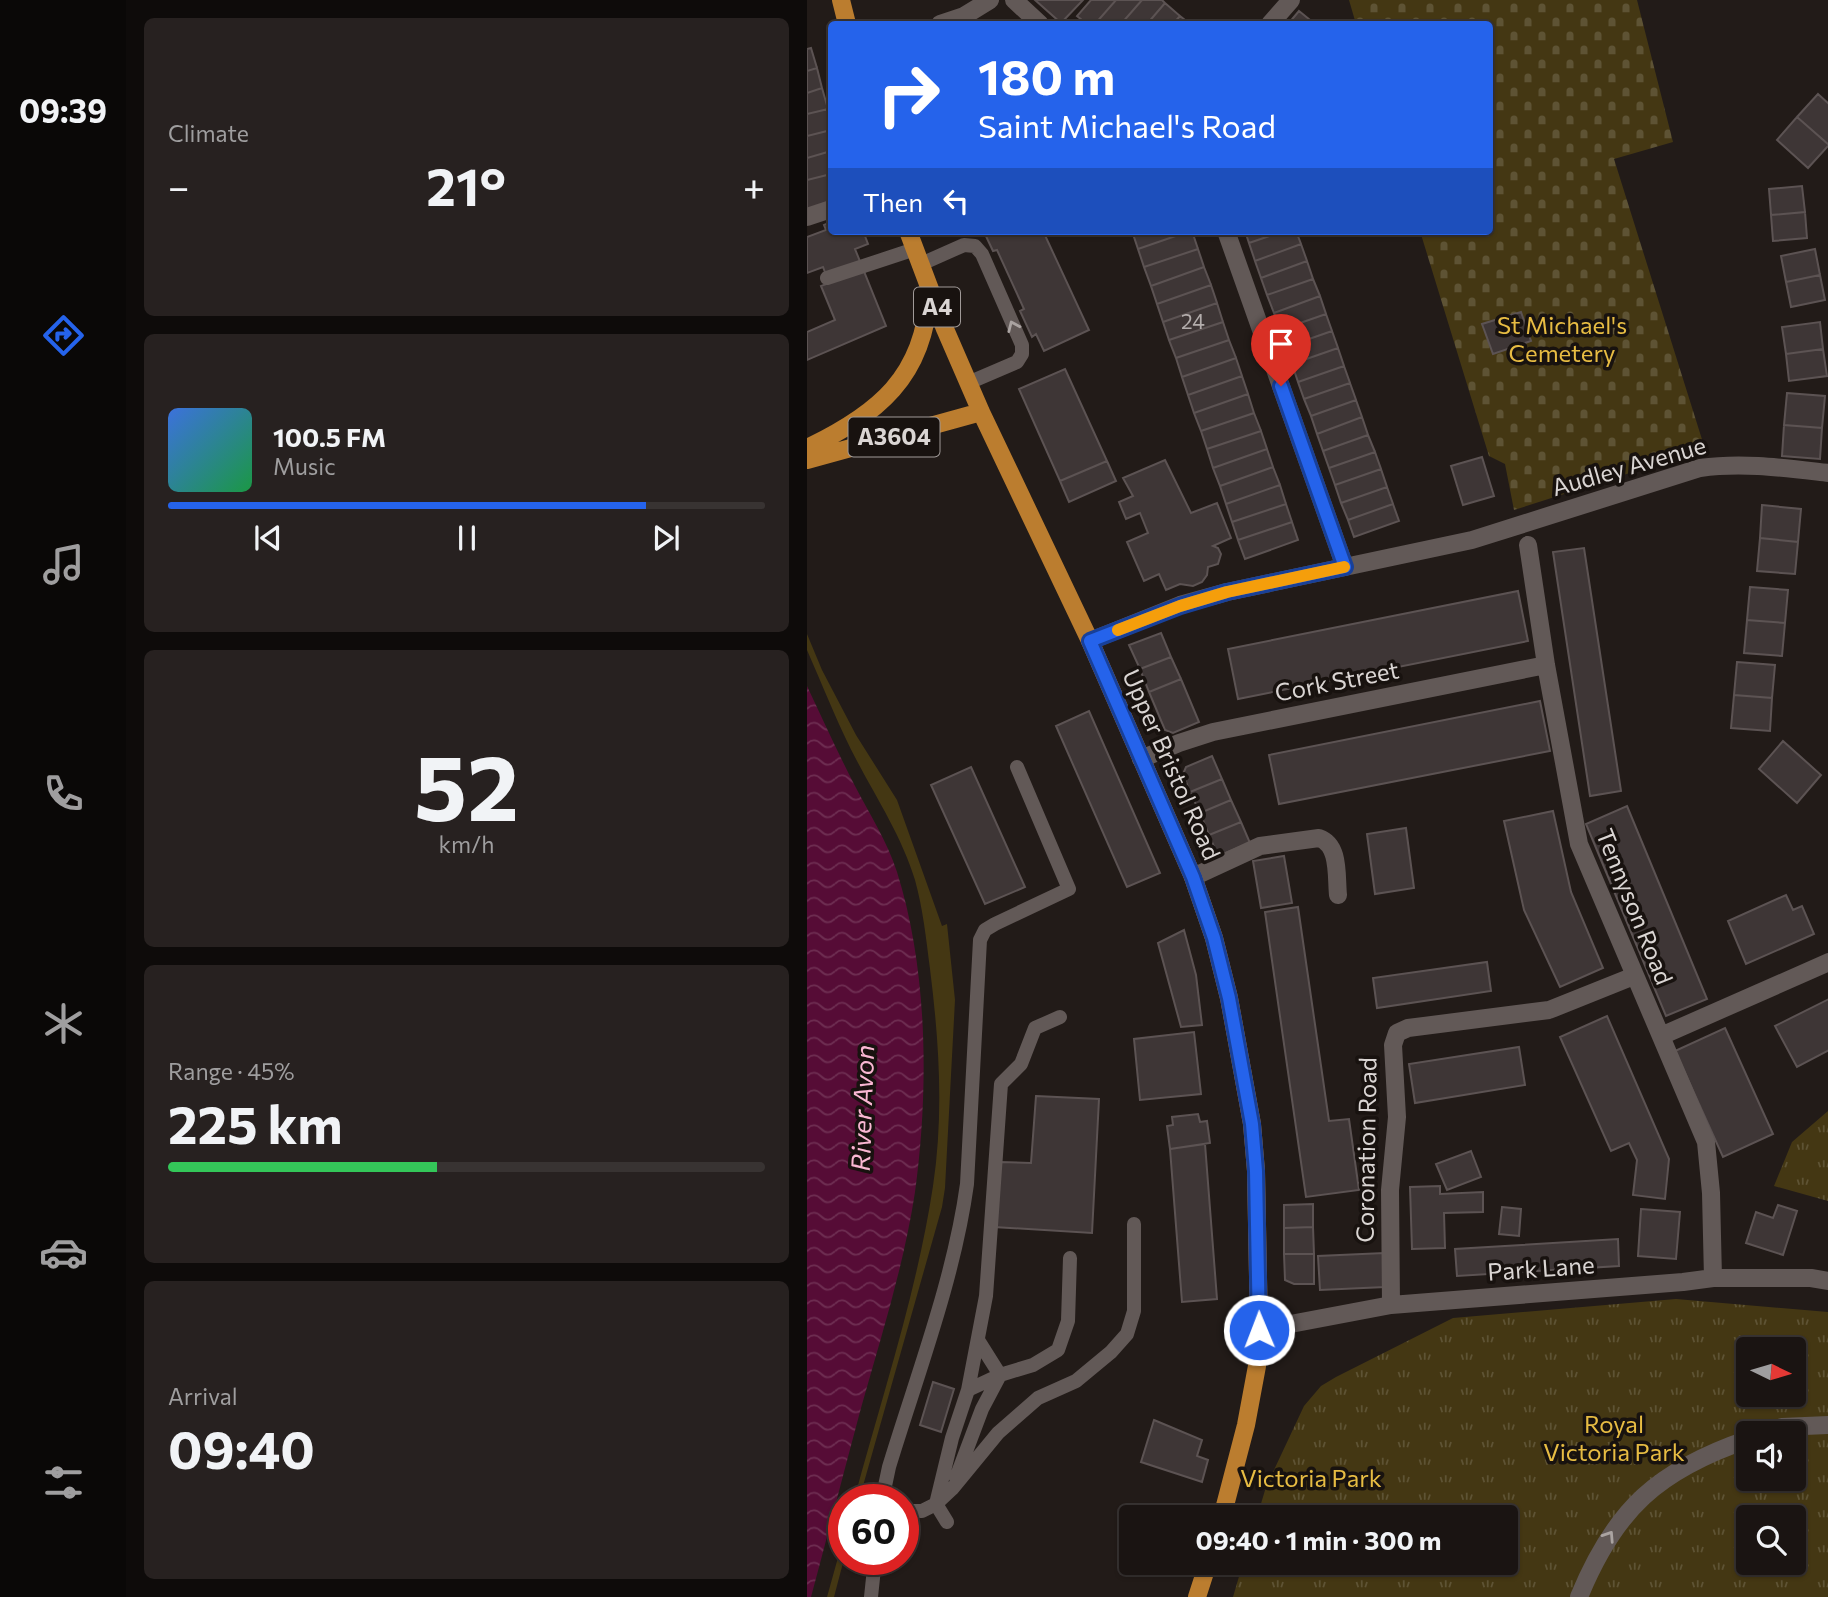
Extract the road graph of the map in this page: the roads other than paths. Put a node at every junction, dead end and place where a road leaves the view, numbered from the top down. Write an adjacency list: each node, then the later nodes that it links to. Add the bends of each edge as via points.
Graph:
1 (841, 0): 5 (main road)
2 (990, 0): 6 (street)
3 (1014, 0): 7 (street)
4 (1291, 0): 8 (street)
5 (846, 21)
6 (949, 21)
7 (1037, 21)
8 (1273, 21)
9 (828, 210): 10 (street)
10 (807, 217)
11 (910, 235): 13 (main road, Upper Bristol Road / A4)
12 (1227, 235): 22 (street)
13 (918, 257): 14 (lane); 15 (main road, Upper Bristol Road / A4); 16 (lane, one-way to 13, via 1017,362 1022,345 976,246)
14 (827, 278)
15 (929, 287): 16 (main road, Upper Bristol Road / A4); 18 (main road, A3604, via 923,339 909,371 878,405 841,432)
16 (968, 383): 17 (main road, Upper Bristol Road / A4)
17 (981, 412): 19 (main road, A3604); 23 (main road, Upper Bristol Road / A4)
18 (807, 448)
19 (807, 460)
20 (1828, 473): 22 (street, Audley Avenue, via 1753,465 1700,468 1472,540)
21 (1527, 545): 24 (street, Tennyson Road)
22 (1345, 567): 23 (street, Audley Avenue, via 1227,592)
23 (1090, 641): 25 (main road, Upper Bristol Road / A4)
24 (1546, 665): 25 (street, Cork Street, via 1214,733); 30 (street, Tennyson Road, via 1579,844)
25 (1141, 760): 27 (main road, Upper Bristol Road / A4)
26 (1017, 767): 45 (lane, via 1069,889 995,924 980,940 963,1217)
27 (1193, 877): 28 (street, via 1260,846 1319,838 1333,849); 38 (main road, Upper Bristol Road / A4, via 1229,998 1252,1124)
28 (1338, 895)
29 (1828, 962): 32 (street)
30 (1634, 976): 32 (street, Tennyson Road); 37 (street, Coronation Road, via 1549,1010 1397,1033 1393,1045 1397,1117 1390,1190)
31 (1060, 1017): 39 (lane, via 1035,1028 1021,1064 1001,1084 987,1296)
32 (1660, 1036): 35 (street, Tennyson Road, via 1706,1142)
33 (1134, 1224): 46 (lane, via 1134,1311 1127,1334 1076,1381 1038,1398 998,1433)
34 (1070, 1258): 40 (lane, via 1068,1321 1058,1350 1033,1365)
35 (1713, 1278): 36 (street, Park Lane); 37 (street, Park Lane)
36 (1828, 1281)
37 (1391, 1305): 38 (street, Park Lane)
38 (1259, 1330): 48 (main road, Upper Bristol Road / A4, via 1246,1425)
39 (978, 1340): 40 (lane); 41 (lane)
40 (1000, 1375): 41 (lane); 46 (lane, via 981,1409)
41 (969, 1390): 47 (lane)
42 (1828, 1425): 43 (street)
43 (1806, 1426)
44 (1736, 1443): 55 (street, one-way to 44, via 1601,1549 1648,1492 1677,1469)
45 (885, 1484)
46 (952, 1489): 47 (lane)
47 (936, 1504): 49 (lane); 50 (lane)
48 (1225, 1505)
49 (919, 1511)
50 (948, 1522)
51 (873, 1575): 53 (lane)
52 (1204, 1575): 54 (main road)
53 (871, 1597)
54 (1197, 1597)
55 (1579, 1597)

